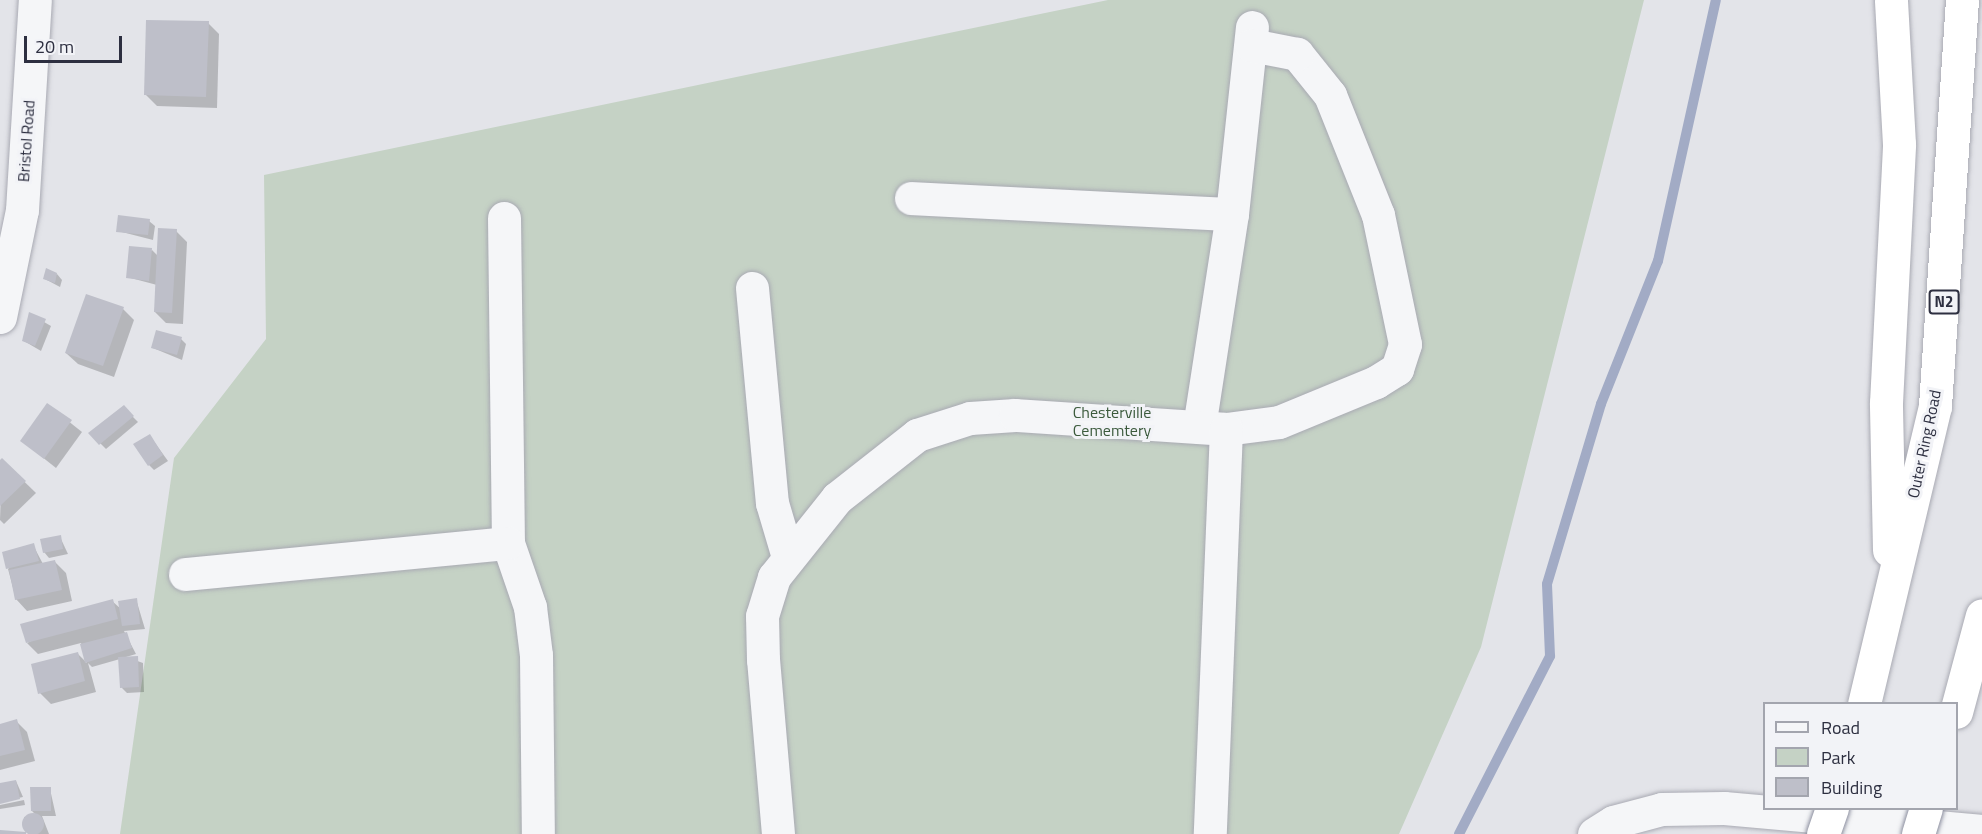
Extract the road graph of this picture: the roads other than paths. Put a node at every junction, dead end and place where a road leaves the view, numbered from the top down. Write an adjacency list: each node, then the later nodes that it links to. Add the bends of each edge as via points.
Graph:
1 (35, 0): 8 (street, Bristol Road, via 22,210 11,281)
2 (1892, 0): 13 (highway, via 1899,144 1886,403)
3 (1962, 0): 13 (highway, Outer Ring Road / N2, via 1935,406)
4 (911, 198): 5 (street)
5 (1232, 214): 9 (street); 9 (street, via 1251,36 1297,54 1330,95 1378,215 1405,344 1397,369 1376,382 1279,422)
6 (504, 218): 10 (street)
7 (752, 288): 11 (street, via 772,503)
8 (0, 317)
9 (1213, 428): 11 (street, via 1015,415 944,424 917,435 868,471); 23 (street)
10 (508, 543): 12 (street); 21 (street, via 530,607 536,655)
11 (789, 557): 22 (street, via 774,577 762,616)
12 (185, 573)
13 (1890, 600): 15 (highway, Outer Ring Road / N2)
14 (1982, 615): 16 (highway)
15 (1864, 702)
16 (1958, 705)
17 (1831, 810): 24 (highway, bridge)
18 (1925, 810): 25 (highway, bridge)
19 (1604, 828): 20 (street, via 1662,809 1724,808)
20 (1982, 831)
21 (538, 834)
22 (778, 834)
23 (1210, 834)
24 (1823, 834)
25 (1918, 834)

